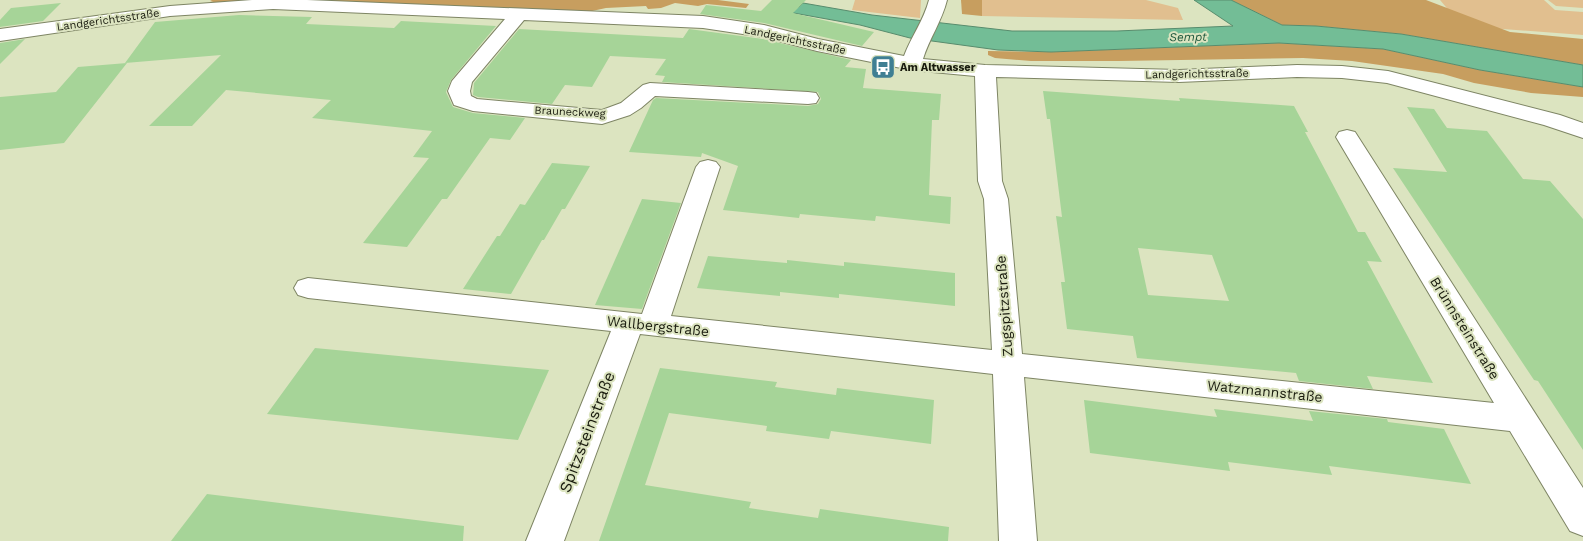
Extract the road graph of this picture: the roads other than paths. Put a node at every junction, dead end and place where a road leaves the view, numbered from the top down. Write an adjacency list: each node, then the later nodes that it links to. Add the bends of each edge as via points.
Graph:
1 (938, 0): 4 (street)
2 (519, 14): 3 (street, Landgerichtsstraße, via 273,4 170,11); 4 (street, Landgerichtsstraße, via 703,22 764,31); 6 (street, Brauneckweg, via 462,81 459,92 462,100 473,105 602,116 631,108 650,89)
3 (0, 35)
4 (911, 64): 5 (street, Landgerichtsstraße)
5 (985, 71): 7 (street, Landgerichtsstraße, via 1170,76 1342,72 1388,77); 12 (street, Zugspitzstraße, via 990,181 996,199)
6 (808, 98)
7 (1583, 131)
8 (1347, 137): 13 (street, Brünnsteinstraße)
9 (708, 166): 11 (street, Spitzsteinstraße)
10 (308, 288): 11 (street, Wallbergstraße)
11 (641, 324): 12 (street, Wallbergstraße); 15 (street, Spitzsteinstraße)
12 (1008, 364): 13 (street, Watzmannstraße); 16 (street, Zugspitzstraße)
13 (1521, 419): 14 (street, Brünnsteinstraße)
14 (1583, 520)
15 (545, 541)
16 (1018, 541)

